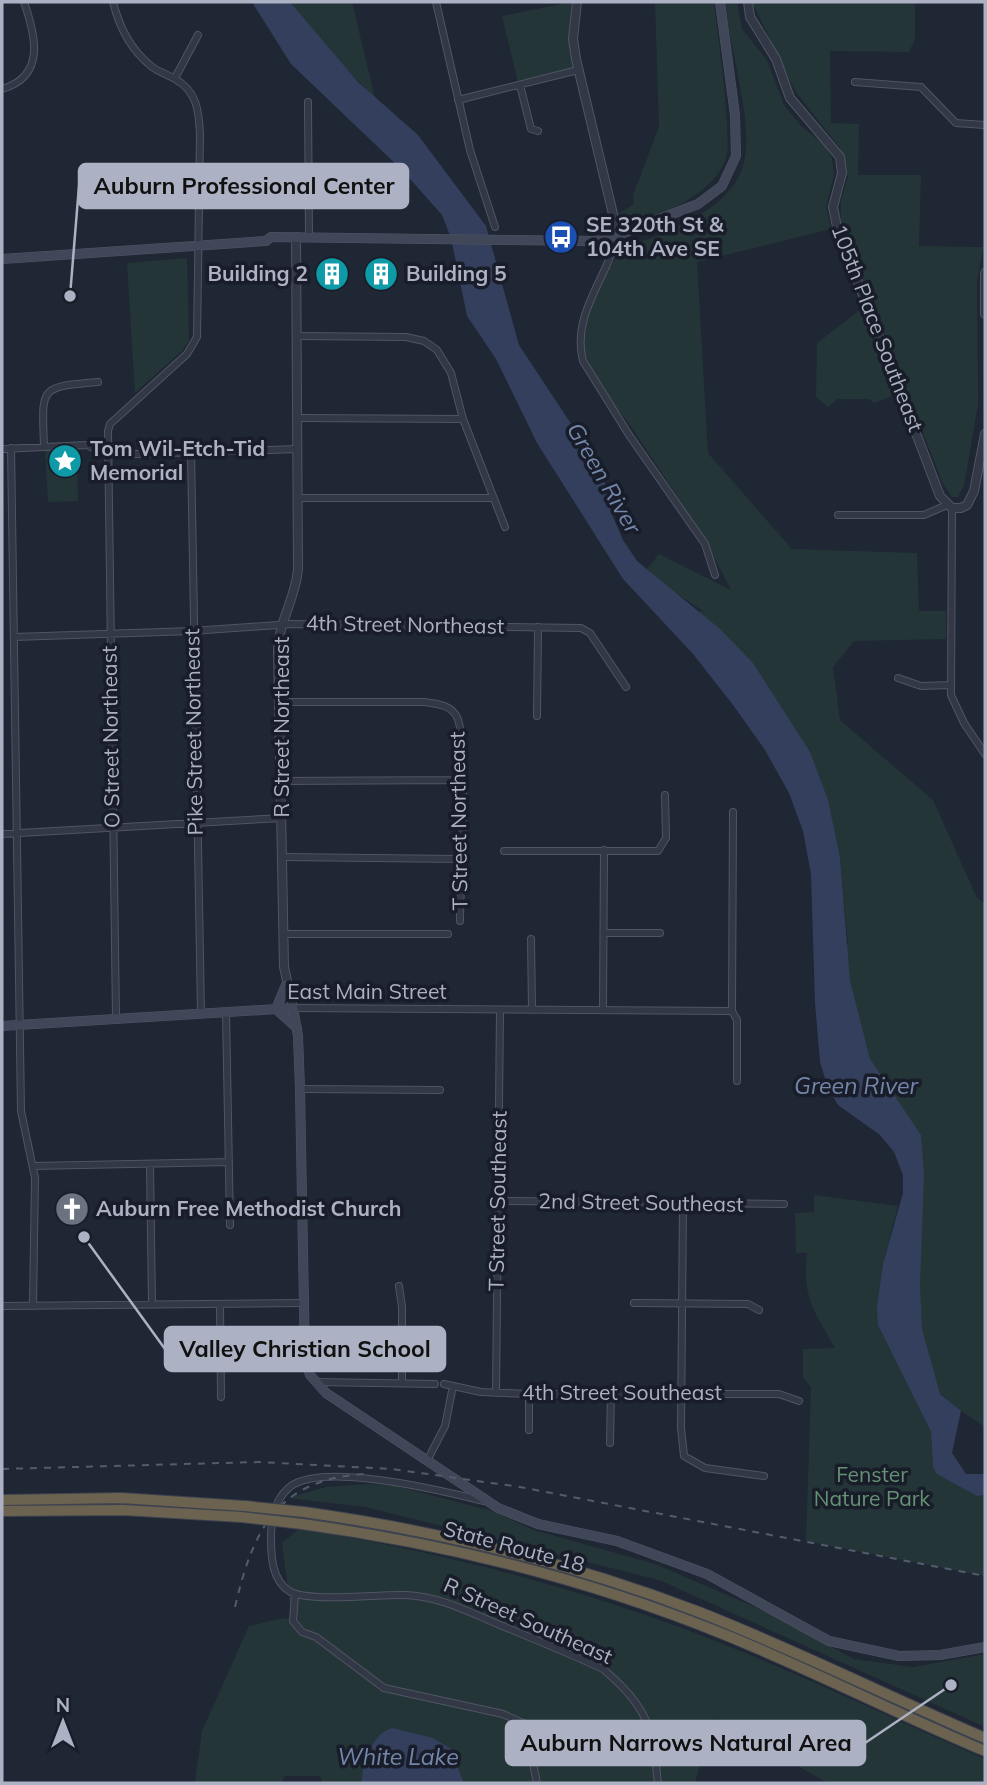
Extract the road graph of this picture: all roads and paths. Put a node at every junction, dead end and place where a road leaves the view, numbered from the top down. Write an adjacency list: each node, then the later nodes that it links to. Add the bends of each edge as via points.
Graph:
1 (24, 2): 12 (street, via 34,31 35,53 16,83)
2 (113, 2): 9 (street, via 137,53)
3 (436, 2): 13 (street)
4 (577, 2): 8 (street, via 573,39)
5 (720, 2): 18 (main road, via 736,131 736,156 729,176 698,204)
6 (748, 2): 39 (street, 105th Place Southeast, via 750,16 776,59 790,98 840,158 835,220 935,485)
7 (198, 35): 9 (street)
8 (578, 70): 11 (street); 18 (street)
9 (175, 79): 22 (street, via 191,93 199,114)
10 (855, 82): 15 (street, via 921,87 956,123)
11 (520, 85): 13 (street); 16 (street, via 531,129)
12 (2, 89)
13 (458, 100): 17 (street)
14 (309, 102): 19 (street)
15 (985, 125)
16 (538, 131)
17 (495, 227)
18 (618, 235): 20 (main road, via 593,241); 42 (street, via 610,264 581,325 583,360 705,544)
19 (309, 237): 20 (main road); 21 (main road)
20 (339, 239): 21 (main road)
21 (296, 240): 22 (main road); 26 (street, R Street Northeast)
22 (197, 246): 23 (main road); 36 (street, O Street Northeast, via 198,330 192,347 110,424)
23 (2, 259)
24 (985, 273): 25 (street)
25 (985, 314)
26 (297, 336): 28 (street, R Street Northeast); 29 (street, via 401,336 428,343 443,357)
27 (98, 382): 31 (street, via 59,385 46,394 42,405)
28 (298, 418): 29 (street); 34 (street, R Street Northeast)
29 (463, 419): 38 (street)
30 (985, 434): 39 (street, via 971,499 961,508)
31 (44, 446): 32 (street); 36 (street, via 87,445)
32 (11, 448): 33 (street); 47 (street)
33 (2, 449)
34 (298, 449): 35 (street); 37 (street, R Street Northeast)
35 (191, 451): 36 (street); 45 (street, Pike Street Northeast)
36 (107, 455): 46 (street, O Street Northeast)
37 (298, 498): 38 (street); 43 (street, R Street Northeast, via 297,578)
38 (493, 498): 41 (street)
39 (950, 507): 40 (street, via 924,515); 49 (street)
40 (838, 515)
41 (505, 527)
42 (715, 575)
43 (282, 624): 44 (street, 4th Street Northeast); 45 (street, 4th Street Northeast); 51 (street, R Street Northeast)
44 (538, 627): 50 (street, 4th Street Northeast, via 585,629); 52 (street)
45 (192, 631): 46 (street, 4th Street Northeast); 59 (street, Pike Street Northeast)
46 (110, 634): 47 (street, 4th Street Northeast); 60 (street, O Street Northeast)
47 (14, 637): 61 (street)
48 (898, 678): 49 (street, via 921,685)
49 (950, 685): 53 (street, via 956,709)
50 (626, 687)
51 (279, 702): 54 (street, T Street Northeast, via 425,702 445,706 457,717); 55 (street, R Street Northeast)
52 (537, 716)
53 (985, 754)
54 (461, 780): 55 (street); 66 (street, T Street Northeast)
55 (281, 781): 58 (street, R Street Northeast)
56 (665, 796): 63 (street, via 667,831 661,850)
57 (733, 812): 79 (street)
58 (282, 818): 59 (street); 65 (street, R Street Northeast)
59 (196, 821): 60 (street); 81 (street, Pike Street Northeast)
60 (112, 827): 61 (street); 82 (street, O Street Northeast)
61 (15, 833): 62 (street); 83 (street)
62 (2, 834)
63 (604, 849): 64 (street); 68 (street)
64 (504, 851)
65 (283, 857): 66 (street); 70 (street, R Street Northeast)
66 (460, 859): 67 (street, T Street Northeast)
67 (460, 922)
68 (604, 933): 69 (street); 78 (street)
69 (660, 933)
70 (283, 934): 71 (street); 73 (street, R Street Northeast)
71 (448, 934)
72 (531, 939): 77 (street)
73 (286, 985): 74 (street, R Street Northeast); 75 (main road)
74 (293, 1008): 75 (main road, East Main Street); 76 (street, East Main Street); 85 (main road)
75 (276, 1009): 80 (main road, East Main Street); 85 (main road)
76 (500, 1010): 77 (street, East Main Street); 92 (street, T Street Southeast)
77 (532, 1010): 78 (street, East Main Street)
78 (603, 1010): 79 (street, East Main Street)
79 (732, 1011): 86 (street, via 737,1020)
80 (226, 1012): 81 (main road, East Main Street); 89 (street)
81 (201, 1014): 82 (main road, East Main Street)
82 (116, 1020): 83 (main road, East Main Street)
83 (20, 1025): 84 (main road, East Main Street); 91 (street, via 22,1123)
84 (2, 1026)
85 (297, 1028): 87 (main road)
86 (737, 1081)
87 (300, 1089): 88 (street); 97 (main road)
88 (440, 1090)
89 (229, 1162): 90 (street); 95 (street)
90 (150, 1164): 91 (street); 101 (street)
91 (33, 1166): 103 (street)
92 (498, 1201): 93 (street, 2nd Street Southeast); 110 (street, T Street Southeast)
93 (683, 1203): 94 (street, 2nd Street Southeast); 100 (street)
94 (785, 1204)
95 (230, 1225)
96 (399, 1286): 106 (street)
97 (304, 1303): 99 (street); 105 (main road, via 306,1366)
98 (634, 1303): 100 (street)
99 (220, 1304): 101 (street); 114 (street)
100 (682, 1304): 104 (street, via 748,1304); 112 (street)
101 (152, 1305): 103 (street)
102 (2, 1306): 103 (street)
103 (33, 1306)
104 (759, 1310)
105 (316, 1382): 106 (street); 118 (main road)
106 (402, 1383): 107 (street)
107 (435, 1384)
108 (444, 1384): 109 (street, 4th Street Southeast)
109 (453, 1386): 110 (street, 4th Street Southeast); 118 (street, via 445,1426)
110 (496, 1393): 113 (street, 4th Street Southeast)
111 (611, 1393): 112 (street, 4th Street Southeast); 113 (street, 4th Street Southeast); 117 (street)
112 (682, 1393): 115 (street, 4th Street Southeast, via 779,1394); 119 (street, via 681,1428 687,1460 711,1469)
113 (529, 1394): 116 (street)
114 (221, 1397)
115 (799, 1401)
116 (529, 1430)
117 (610, 1443)
118 (428, 1459): 121 (main road)
119 (764, 1476)
120 (2, 1500): 123 (highway, State Route 18, via 145,1499)
121 (486, 1501): 125 (street, via 368,1479 318,1478 298,1483 278,1501 271,1537 277,1577); 126 (main road, via 538,1524 617,1541 707,1574 838,1644 910,1656)
122 (2, 1511): 123 (highway, State Route 18)
123 (243, 1511): 124 (highway, State Route 18, bridge)
124 (303, 1518): 127 (highway, State Route 18, via 460,1540 625,1586 733,1625); 128 (highway, State Route 18, via 466,1553 600,1590 733,1638)
125 (295, 1594): 129 (street, via 293,1621 302,1632 316,1637 384,1688 503,1714 525,1724); 130 (street, R Street Southeast, via 435,1598 603,1669 626,1688 643,1713 654,1744)
126 (985, 1647)
127 (985, 1738)
128 (985, 1751)
129 (537, 1783)
130 (658, 1783)

